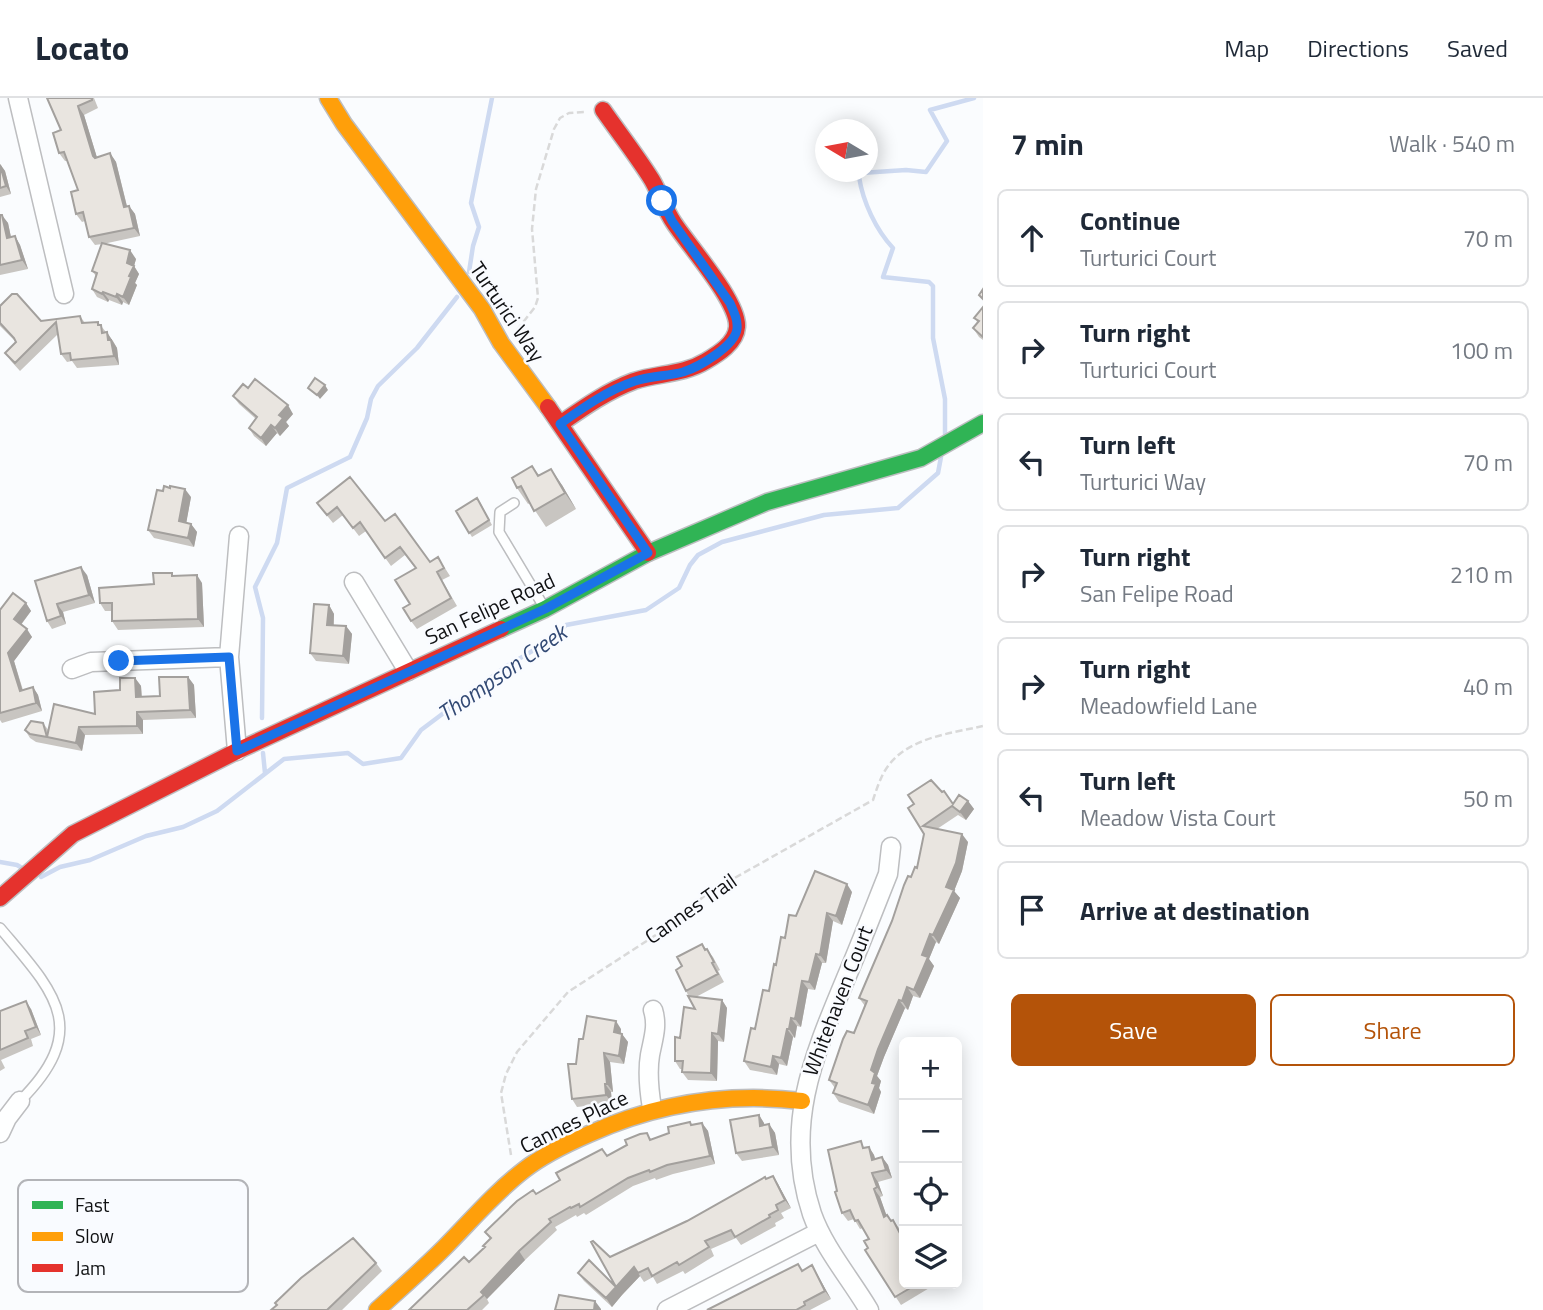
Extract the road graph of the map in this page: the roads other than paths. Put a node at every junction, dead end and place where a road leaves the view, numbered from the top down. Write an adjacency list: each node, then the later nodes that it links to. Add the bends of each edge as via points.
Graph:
1 (18, 98): 4 (street)
2 (328, 98): 5 (street, Turturici Way)
3 (603, 110): 5 (street, via 730,303 737,332 701,364 636,381)
4 (64, 294)
5 (560, 424): 9 (street, Turturici Way)
6 (981, 424): 9 (street, San Felipe Road, via 921,458 767,502)
7 (514, 503): 11 (lane, via 500,512 499,532)
8 (239, 536): 12 (street)
9 (648, 553): 11 (street, San Felipe Road)
10 (354, 582): 14 (street)
11 (545, 609): 14 (street, San Felipe Road)
12 (229, 657): 13 (street, via 91,662); 15 (street)
13 (72, 669)
14 (408, 671): 15 (street, San Felipe Road)
15 (237, 751): 17 (street, San Felipe Road, via 73,834)
16 (891, 847): 21 (street, Whitehaven Court, via 888,874 817,1048)
17 (6, 892)
18 (0, 928): 20 (lane, via 48,986 60,1019 56,1050 37,1083)
19 (653, 1010): 22 (street, via 656,1026 648,1083)
20 (20, 1101): 23 (street)
21 (802, 1101): 22 (street, Cannes Place, via 734,1096); 24 (street, Whitehaven Court, via 802,1169)
22 (652, 1108): 25 (street, Cannes Place, via 568,1143 517,1175)
23 (0, 1133)
24 (820, 1232): 26 (street); 27 (street, Whitehaven Court)
25 (377, 1310)
26 (667, 1310)
27 (869, 1310)

